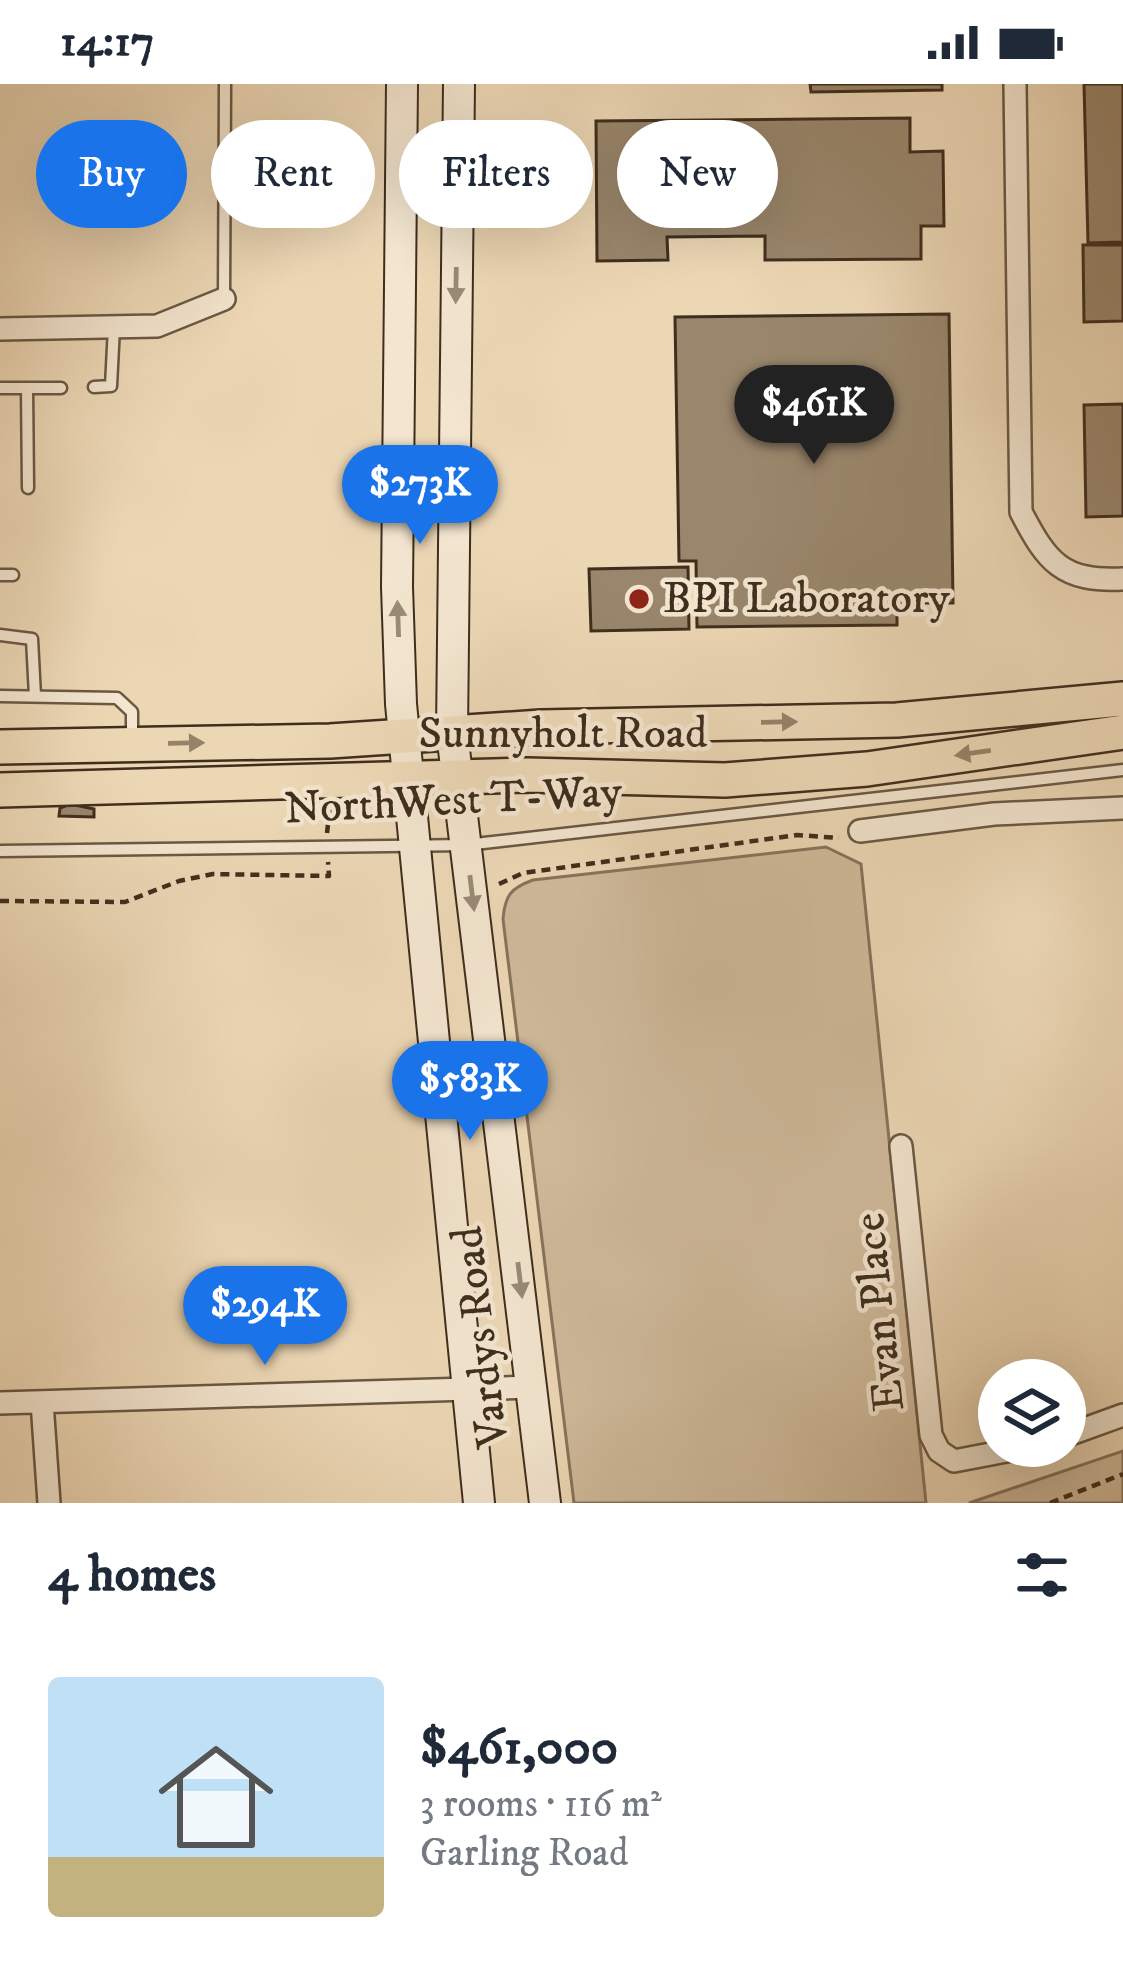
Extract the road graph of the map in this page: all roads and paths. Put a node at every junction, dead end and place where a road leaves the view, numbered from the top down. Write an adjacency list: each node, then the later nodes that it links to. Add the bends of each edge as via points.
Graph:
1 (226, 84): 5 (lane)
2 (402, 84): 20 (main road, Vardys Road, one-way to 2)
3 (459, 84): 19 (main road, Vardys Road, one-way to 19)
4 (1015, 84): 13 (street, via 1022,512 1045,558 1094,580)
5 (224, 299): 6 (street, via 157,326)
6 (114, 327): 7 (street); 8 (lane, via 115,379)
7 (0, 329)
8 (94, 387)
9 (0, 388): 10 (lane)
10 (27, 388): 11 (lane); 12 (lane)
11 (61, 388)
12 (28, 488)
13 (1123, 579)
14 (0, 635): 16 (lane, via 32,639)
15 (0, 696): 16 (lane)
16 (35, 696): 21 (lane, via 117,698 132,712)
17 (1123, 699): 19 (main road, Sunnyholt Road, one-way to 17, via 897,720)
18 (1123, 732): 24 (main road, Sunnyholt Road, one-way to 24, via 867,769 725,780)
19 (452, 733): 20 (main road, Sunnyholt Road); 24 (main road, Vardys Road)
20 (403, 735): 21 (main road, Sunnyholt Road, one-way to 20); 25 (main road, Vardys Road)
21 (132, 744): 22 (main road, Sunnyholt Road)
22 (0, 747)
23 (1123, 770): 29 (lane, NorthWest T-Way)
24 (457, 777): 25 (main road, Sunnyholt Road); 29 (main road, Vardys Road)
25 (408, 778): 26 (main road, Sunnyholt Road); 30 (main road, Vardys Road)
26 (0, 790)
27 (1123, 808): 28 (street)
28 (860, 831): 33 (path, via 523,873)
29 (466, 845): 30 (lane, NorthWest T-Way); 36 (main road, Vardys Road, one-way to 36)
30 (417, 847): 31 (lane, NorthWest T-Way); 37 (main road, Vardys Road)
31 (0, 851)
32 (328, 866): 34 (path, via 329,876 195,876 125,902)
33 (499, 884)
34 (0, 901)
35 (901, 1146): 42 (street, Evan Place, via 931,1435 954,1461)
36 (533, 1387): 37 (street); 46 (main road, Vardys Road)
37 (466, 1392): 38 (street); 45 (main road, Vardys Road)
38 (42, 1402): 39 (street); 44 (street)
39 (0, 1403)
40 (1123, 1415): 41 (street)
41 (1086, 1428)
42 (978, 1456)
43 (1123, 1474): 47 (path)
44 (49, 1503)
45 (478, 1503)
46 (545, 1503)
47 (1050, 1503)

